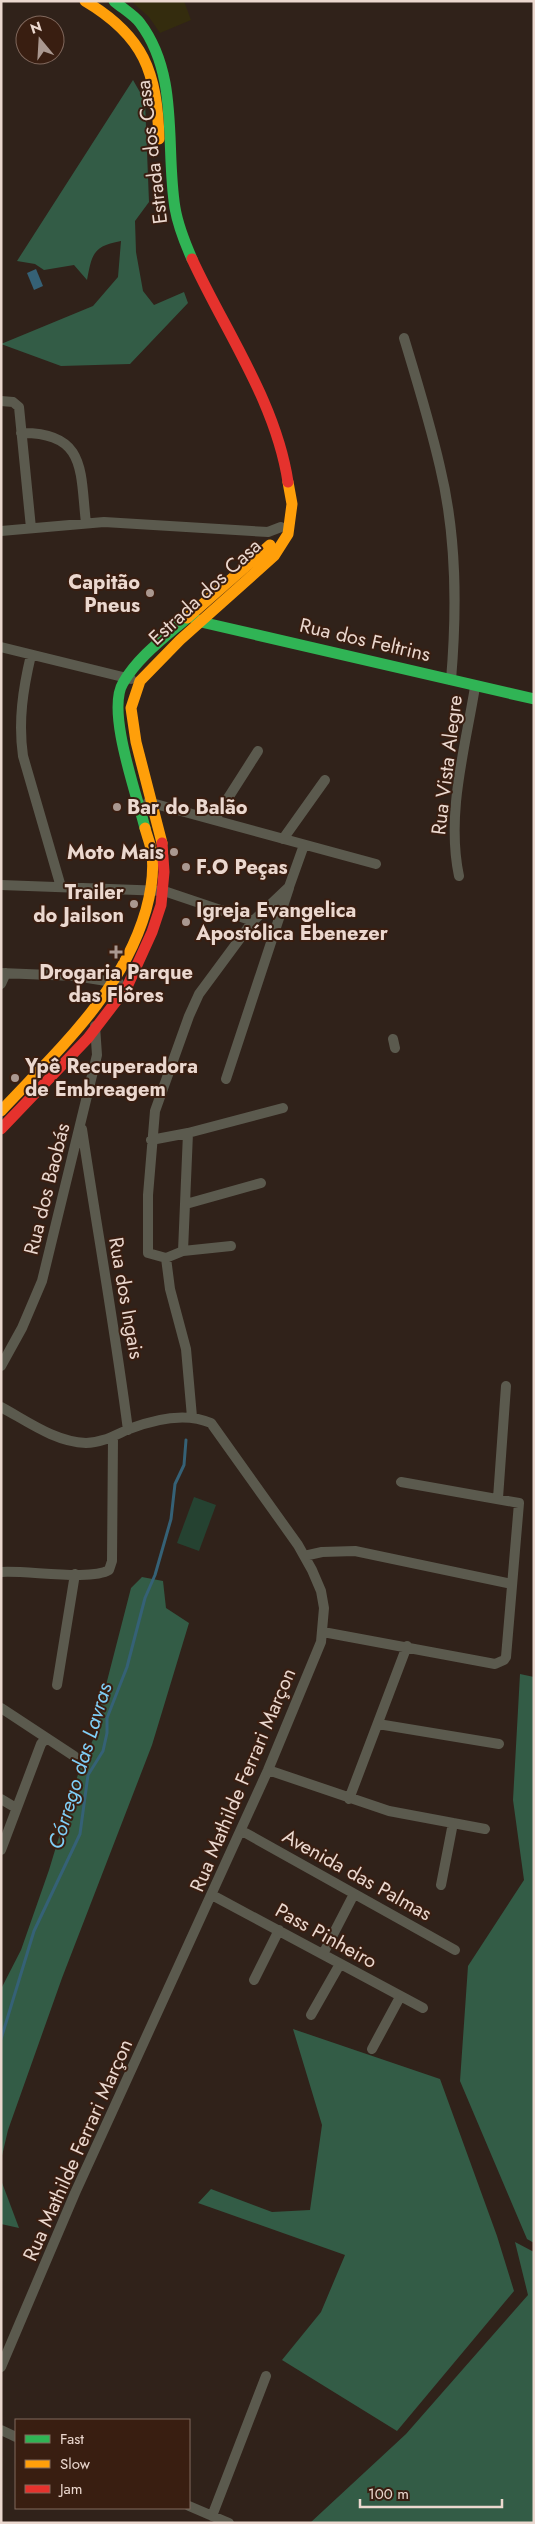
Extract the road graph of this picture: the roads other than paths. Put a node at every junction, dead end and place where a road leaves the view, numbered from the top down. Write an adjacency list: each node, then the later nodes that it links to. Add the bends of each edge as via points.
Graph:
1 (85, 1): 9 (main road, Estrada dos Casa, via 111,17 128,33 148,67 157,106 162,184 169,221 184,260 272,443 284,485 281,527)
2 (114, 1): 11 (main road, Estrada dos Casa, via 143,27 158,57 168,103 173,199 182,238 275,433 291,488 290,524 283,544)
3 (404, 338): 15 (street, via 440,468 447,506 456,619)
4 (1, 401): 5 (street, via 13,402 19,407)
5 (21, 433): 6 (street, via 46,434 74,452 79,464); 7 (street)
6 (86, 523): 7 (street); 9 (street, via 132,522)
7 (31, 528): 8 (street)
8 (1, 532)
9 (271, 536): 10 (main road, Estrada dos Casa)
10 (188, 615): 11 (main road, Rua dos Feltrins); 14 (main road, Estrada dos Casa, via 147,653)
11 (202, 622): 15 (main road, Rua dos Feltrins); 16 (main road, Estrada dos Casa, via 162,656)
12 (1, 647): 13 (street)
13 (31, 655): 14 (street); 29 (street, via 24,683 20,738)
14 (126, 678): 16 (street); 21 (main road, Estrada dos Casa, via 119,692 117,720)
15 (451, 680): 17 (main road, Rua dos Feltrins)
16 (140, 681): 22 (main road, Estrada dos Casa, via 133,695 132,716)
17 (475, 687): 18 (main road, Rua dos Feltrins); 27 (street, Rua Vista Alegre, via 455,807 454,852)
18 (534, 699)
19 (258, 751): 23 (street)
20 (325, 780): 24 (street)
21 (140, 801): 22 (street); 31 (main road, Estrada dos Casa, via 152,854)
22 (153, 802): 23 (street); 32 (main road, Estrada dos Casa, via 164,858)
23 (214, 820): 24 (street)
24 (283, 839): 25 (street)
25 (304, 845): 26 (street); 30 (street)
26 (376, 864)
27 (459, 876)
28 (1, 885): 29 (street)
29 (61, 887): 31 (street)
30 (289, 887): 33 (street); 40 (street)
31 (151, 890): 32 (street); 35 (main road, Estrada dos Casa, via 134,945)
32 (164, 891): 33 (street); 37 (main road, Estrada dos Casa, via 152,932)
33 (253, 921): 46 (street, via 196,1001 158,1100)
34 (3, 973): 35 (street); 36 (street)
35 (115, 980): 37 (street); 38 (main road, Estrada dos Casa)
36 (1, 984)
37 (127, 987): 39 (main road, Estrada dos Casa)
38 (88, 1016): 39 (street); 42 (main road, Estrada dos Casa)
39 (96, 1028): 43 (street, Rua dos Baobás, via 97,1055); 44 (main road, Estrada dos Casa)
40 (226, 1079)
41 (283, 1108): 45 (street)
42 (1, 1111)
43 (81, 1125): 47 (street, Rua dos Baobás); 48 (street, Rua dos Ingais)
44 (1, 1129)
45 (188, 1134): 46 (street); 50 (street)
46 (151, 1140): 53 (street, via 148,1250 150,1255)
47 (70, 1171): 48 (street); 54 (street, Rua dos Baobás, via 42,1280 22,1328)
48 (88, 1172): 58 (street, Rua dos Ingais)
49 (261, 1183): 50 (street)
50 (186, 1204): 52 (street)
51 (231, 1246): 52 (street)
52 (183, 1251): 53 (street)
53 (166, 1258): 57 (street, via 170,1288 186,1349)
54 (1, 1366)
55 (506, 1386): 61 (street)
56 (1, 1407): 59 (street, via 68,1441 87,1443)
57 (192, 1417): 58 (street, via 156,1421); 62 (street, Rua Mathilde Ferrari Marçon, via 212,1424 218,1431)
58 (128, 1430): 59 (street)
59 (113, 1438): 64 (street, via 111,1566 104,1572)
60 (401, 1482): 61 (street)
61 (498, 1498): 65 (street, via 517,1501 520,1506)
62 (304, 1556): 65 (street, via 322,1552 355,1552); 66 (street, Rua Mathilde Ferrari Marçon, via 321,1591)
63 (1, 1572): 64 (street)
64 (74, 1574): 68 (street)
65 (512, 1584): 67 (street, via 504,1660 495,1664)
66 (323, 1632): 67 (street); 74 (street, Rua Mathilde Ferrari Marçon)
67 (407, 1646): 70 (street)
68 (57, 1685)
69 (1, 1708): 71 (street)
70 (378, 1724): 72 (street); 76 (street)
71 (46, 1738): 73 (street); 77 (street)
72 (499, 1744)
73 (74, 1756)
74 (268, 1770): 76 (street); 80 (street, Rua Mathilde Ferrari Marçon)
75 (1, 1799): 77 (street)
76 (349, 1799): 78 (street, via 389,1811)
77 (16, 1808): 81 (street)
78 (453, 1823): 79 (street); 82 (street)
79 (485, 1829)
80 (242, 1831): 83 (street, Avenida das Palmas); 84 (street, Rua Mathilde Ferrari Marçon)
81 (1, 1850)
82 (441, 1886)
83 (354, 1894): 86 (street, Avenida das Palmas); 87 (street)
84 (212, 1895): 85 (street, Pass Pinheiro); 94 (street, Rua Mathilde Ferrari Marçon, via 75,2193)
85 (279, 1930): 87 (street, Pass Pinheiro); 89 (street)
86 (455, 1950)
87 (323, 1954): 88 (street, Pass Pinheiro)
88 (340, 1964): 90 (street, Pass Pinheiro); 92 (street)
89 (254, 1980)
90 (400, 1997): 91 (street, Pass Pinheiro); 93 (street)
91 (423, 2008)
92 (311, 2015)
93 (372, 2049)
94 (1, 2367)
95 (266, 2376): 99 (street)
96 (1, 2430): 97 (street)
97 (15, 2437)
98 (190, 2506): 99 (street)
99 (212, 2516): 100 (street)
100 (229, 2523)

